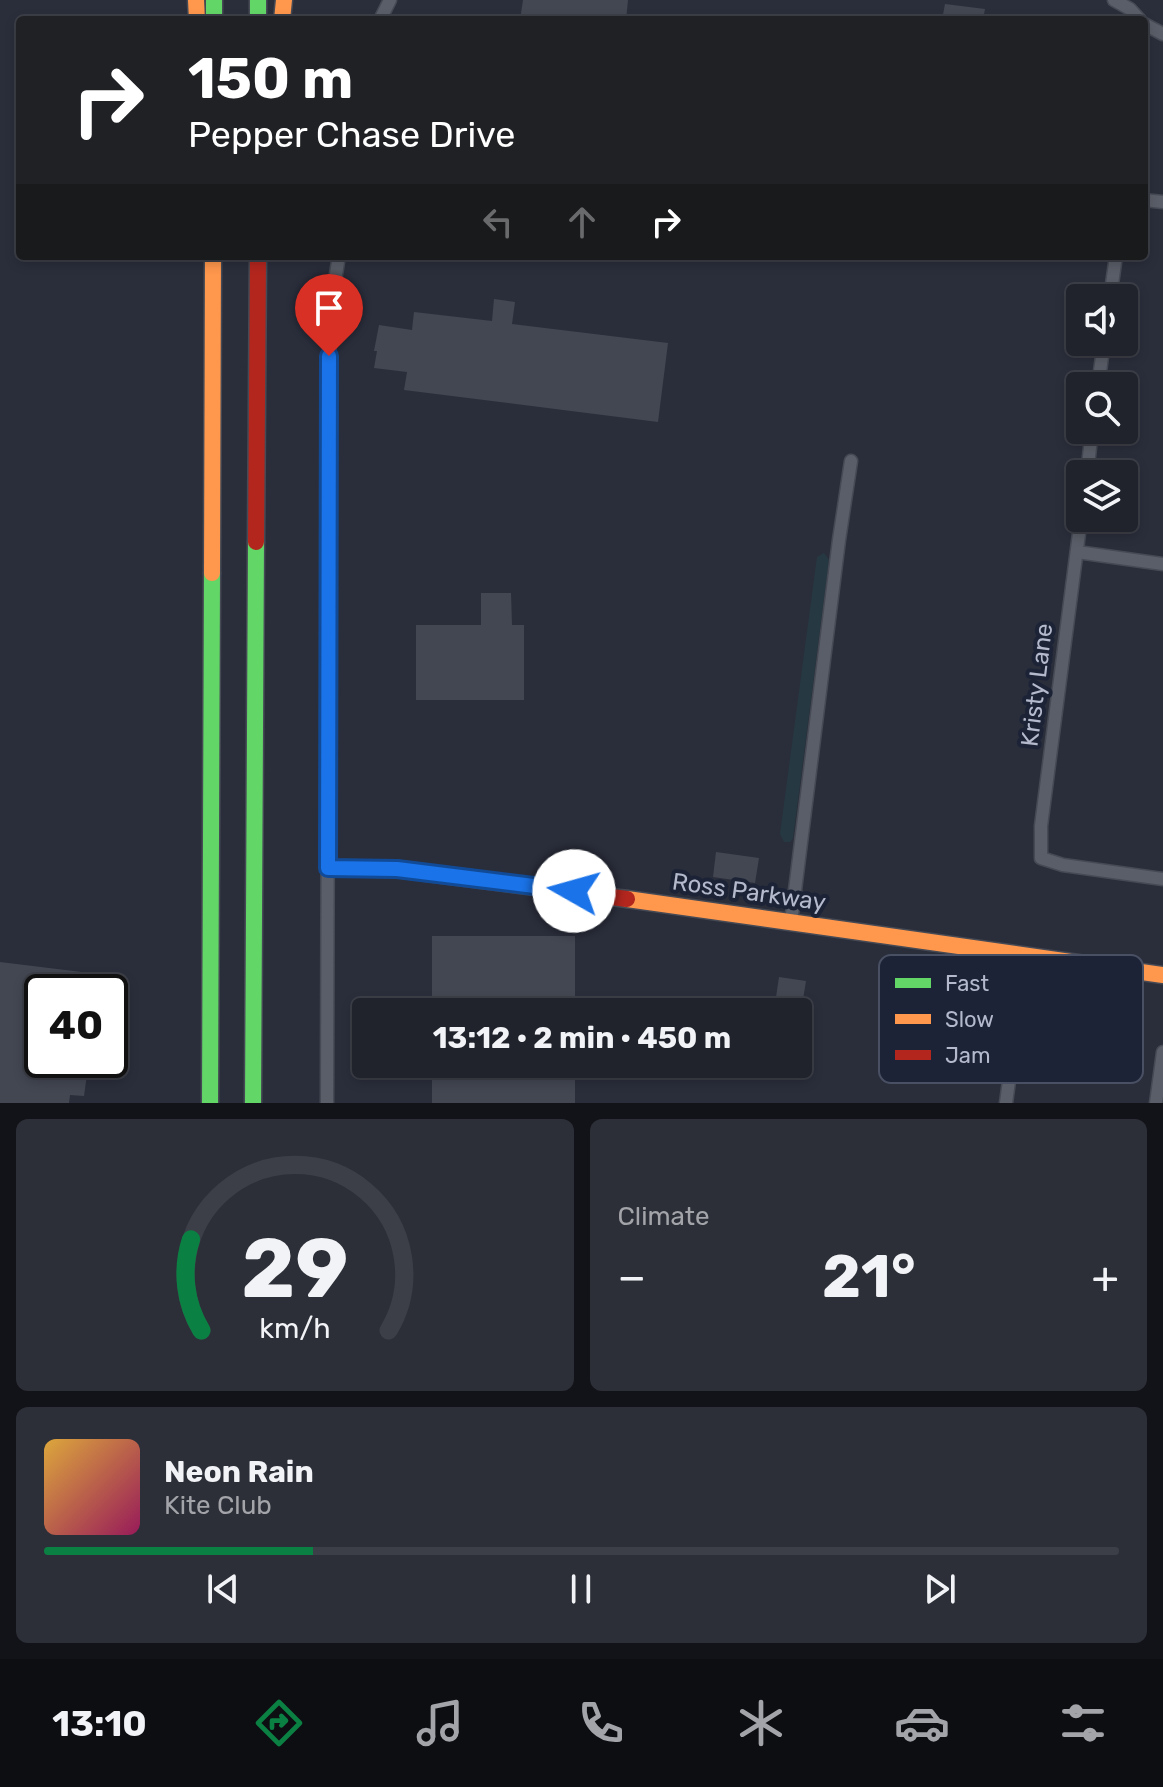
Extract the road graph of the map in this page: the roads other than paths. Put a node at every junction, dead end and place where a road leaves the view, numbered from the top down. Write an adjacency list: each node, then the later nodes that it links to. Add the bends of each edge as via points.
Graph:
1 (1114, 0): 2 (street)
2 (1136, 16)
3 (205, 260): 10 (main road)
4 (213, 260): 10 (main road)
5 (258, 260): 23 (main road)
6 (338, 260): 14 (street, via 329,356)
7 (1115, 260): 8 (street)
8 (1112, 284)
9 (851, 461): 16 (street)
10 (212, 473): 22 (main road)
11 (1079, 532): 12 (street, Kristy Lane)
12 (1077, 552): 13 (street); 15 (street, Kristy Lane, via 1041,858)
13 (1163, 564)
14 (328, 868): 16 (main road, Ross Parkway, via 397,869); 24 (street)
15 (1163, 879)
16 (791, 922): 17 (main road, Ross Parkway)
17 (1026, 955)
18 (1143, 972): 19 (main road, Ross Parkway)
19 (1163, 975)
20 (1163, 1052): 26 (street)
21 (1009, 1083): 25 (street)
22 (210, 1103)
23 (253, 1103)
24 (327, 1103)
25 (1006, 1103)
26 (1156, 1103)

